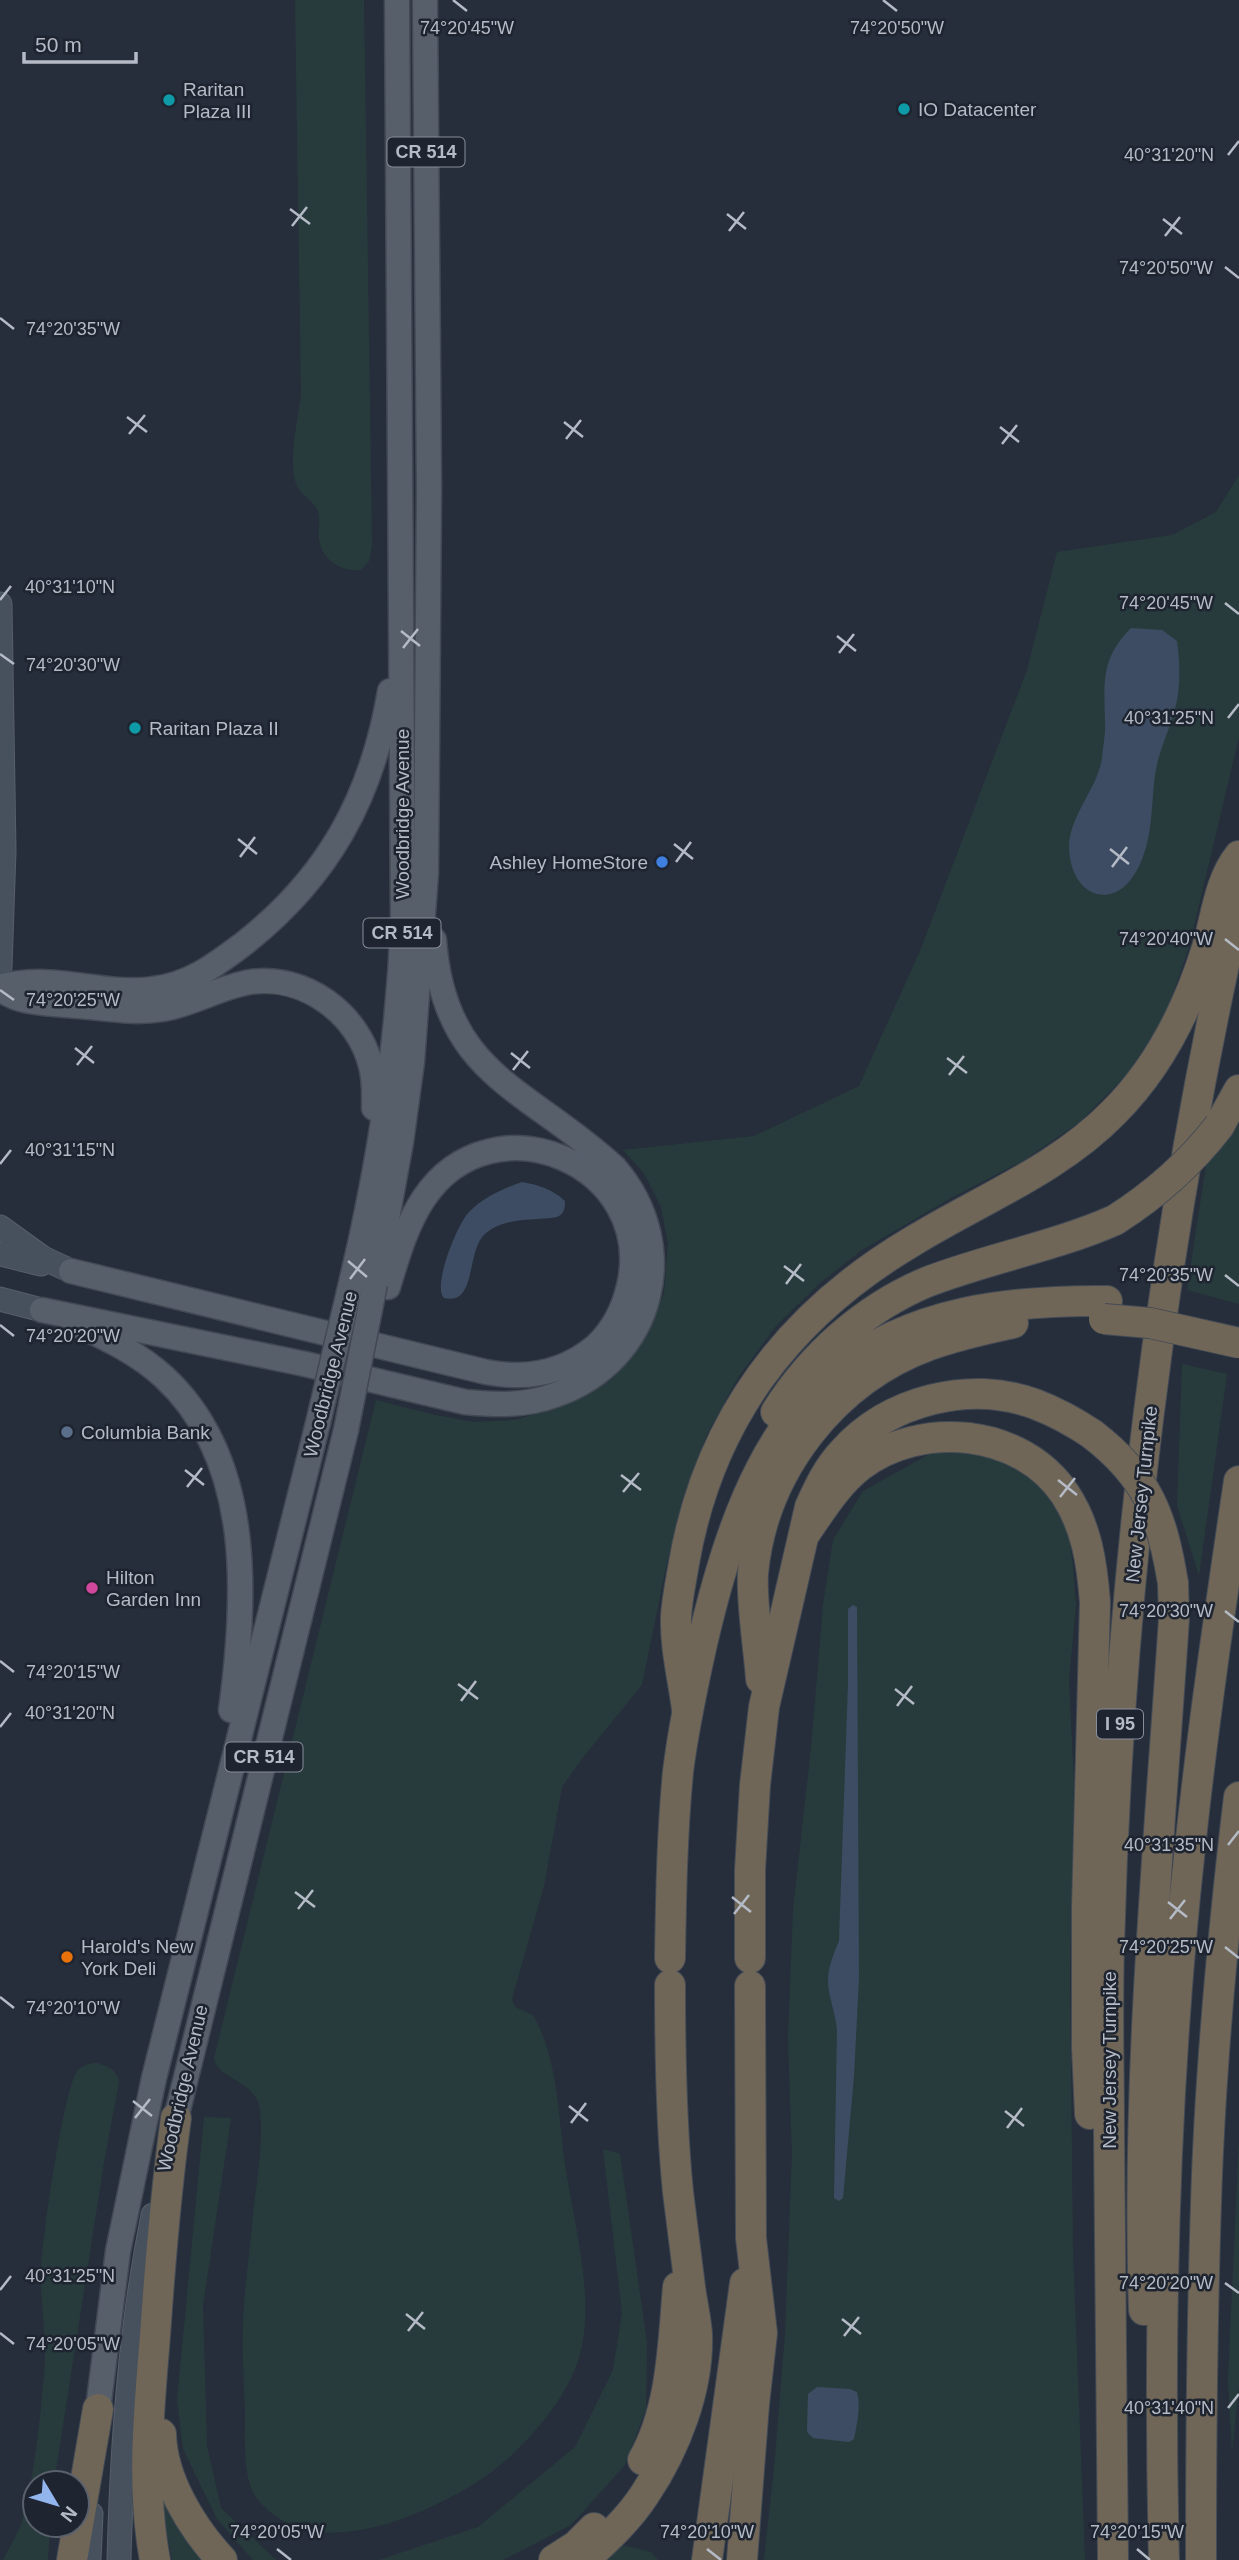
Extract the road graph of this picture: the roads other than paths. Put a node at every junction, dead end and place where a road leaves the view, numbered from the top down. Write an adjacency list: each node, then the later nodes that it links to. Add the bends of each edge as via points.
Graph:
1 (397, 0): 3 (main road, Woodbridge Avenue / CR 514)
2 (425, 0): 5 (main road, Woodbridge Avenue / CR 514)
3 (401, 583): 9 (main road, via 391,690 373,767 338,842 287,906 216,965 175,985 139,990 31,982); 14 (main road, Woodbridge Avenue / CR 514, via 403,922)
4 (0, 604): 8 (main road, via 4,852)
5 (428, 792): 14 (main road, Woodbridge Avenue / CR 514, via 424,927 412,1062); 16 (main road, via 436,964 444,1001 455,1024 494,1074 615,1168 644,1214 652,1248 651,1284 638,1325 620,1351 588,1379 558,1394 525,1403 489,1405)
6 (1239, 856): 25 (highway, via 1227,877 1196,984 1179,1021 1160,1056 1113,1114 1053,1162 905,1245 842,1288 779,1350 754,1383 715,1456 688,1539 676,1617)
7 (1239, 897): 31 (highway, New Jersey Turnpike / I 95, via 1176,1224 1139,1505 1115,1788 1109,1949)
8 (0, 967)
9 (0, 988): 14 (main road, via 33,1002 141,1011 178,1006 239,985 270,981 303,988 330,1003 362,1044 374,1084)
10 (1239, 1090): 23 (highway, bridge, via 1198,1154 1145,1201 1115,1220 928,1282 892,1299 830,1345 779,1407 738,1477 720,1520 711,1562)
11 (0, 1227): 13 (main road, via 43,1258)
12 (0, 1254): 13 (main road)
13 (72, 1271): 14 (main road, via 486,1372 522,1376 564,1367 604,1337 626,1298 632,1270 630,1241 612,1198 586,1170 542,1150 498,1148 457,1166 429,1191)
14 (372, 1284): 27 (main road, Woodbridge Avenue / CR 514, bridge, via 318,1423); 28 (main road, Woodbridge Avenue / CR 514, bridge, via 346,1430)
15 (0, 1299): 16 (main road)
16 (42, 1310): 18 (main road); 27 (main road, via 120,1347 166,1379 200,1421 223,1474 238,1548 241,1622 230,1721)
17 (1106, 1310): 19 (highway, via 1152,1305); 20 (highway, bridge); 23 (highway, via 1058,1300 961,1313 873,1347 836,1372 804,1404 755,1481 738,1517); 24 (highway, via 1018,1322 929,1345 886,1366 821,1417 788,1465 756,1552 753,1577)
18 (0, 1316)
19 (1239, 1325)
20 (1239, 1343)
21 (1239, 1481): 34 (highway, via 1194,1810 1175,2021 1164,2194)
22 (806, 1532): 24 (highway); 31 (highway, via 832,1493 860,1466 914,1440 949,1436 982,1439 1014,1451 1040,1468 1065,1493 1083,1529 1095,1602 1087,1906 1093,2218); 34 (highway, bridge, via 810,1507 822,1480 842,1452 871,1425 901,1409 968,1395 1000,1396 1062,1415 1116,1452 1155,1509 1167,1543 1174,1618 1149,2009 1143,2247 1147,2400)
23 (711, 1604): 25 (highway)
24 (764, 1707): 30 (highway, via 753,1821)
25 (687, 1709): 29 (highway, via 674,1818 670,1971 670,2075)
26 (1239, 1797): 46 (highway, via 1206,2201)
27 (205, 1866): 33 (main road, Woodbridge Avenue / CR 514, via 118,2251)
28 (176, 2118): 32 (highway); 37 (main road, Woodbridge Avenue / CR 514, via 133,2330)
29 (683, 2234): 40 (highway, via 668,2386 652,2444 608,2514 576,2546); 41 (highway, via 697,2335 695,2370 684,2414 645,2496)
30 (751, 2238): 42 (highway); 43 (highway, via 762,2333)
31 (1110, 2278): 44 (highway, New Jersey Turnpike / I 95)
32 (156, 2319): 38 (highway, via 147,2466); 39 (highway, via 161,2446 170,2479 195,2525)
33 (98, 2409): 35 (highway); 36 (main road, Woodbridge Avenue / CR 514)
34 (1161, 2466): 45 (highway)
35 (72, 2560)
36 (89, 2560)
37 (119, 2560)
38 (155, 2560)
39 (222, 2560)
40 (554, 2560)
41 (584, 2560)
42 (707, 2560)
43 (742, 2560)
44 (1113, 2560)
45 (1164, 2560)
46 (1201, 2560)

